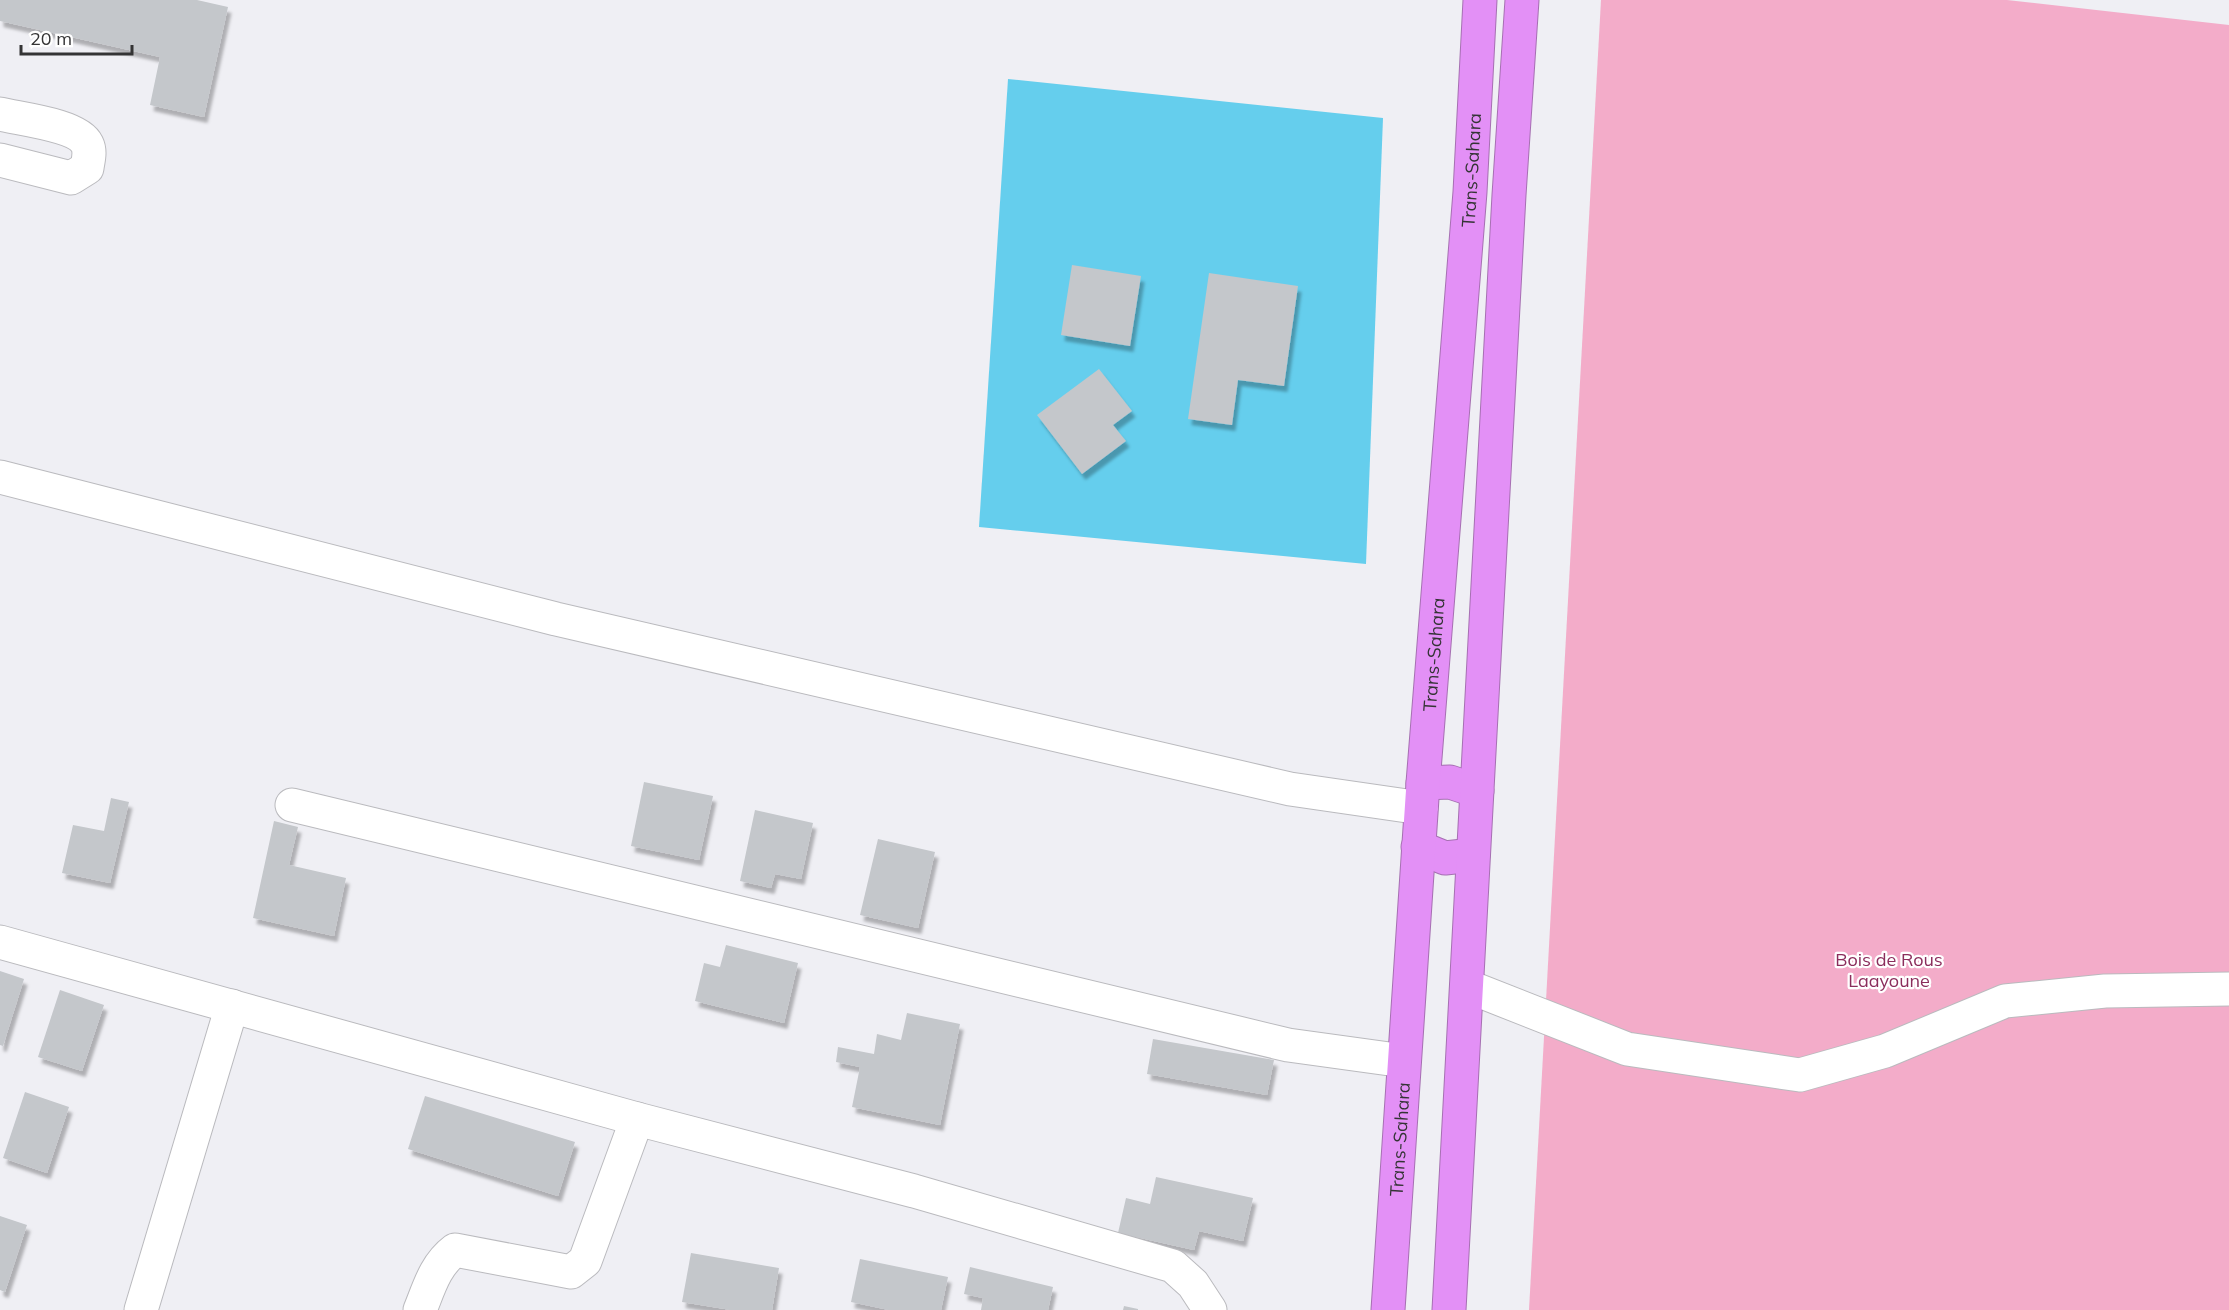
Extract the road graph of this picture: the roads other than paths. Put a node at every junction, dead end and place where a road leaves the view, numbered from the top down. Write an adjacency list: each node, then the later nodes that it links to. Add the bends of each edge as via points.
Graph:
1 (1480, 0): 7 (highway, Trans-Sahara, via 1470,192)
2 (1522, 0): 6 (highway)
3 (0, 114): 4 (street, via 74,131 87,143 89,153 87,168 70,178)
4 (0, 160)
5 (0, 477): 7 (street, via 568,622 1290,789)
6 (1477, 791): 7 (highway, via 1450,782); 10 (highway)
7 (1422, 795): 9 (highway, Trans-Sahara)
8 (292, 805): 15 (street, via 1288,1045)
9 (1418, 847): 10 (highway, via 1445,858); 15 (highway, Trans-Sahara)
10 (1473, 855): 12 (highway)
11 (0, 942): 14 (street)
12 (1467, 986): 13 (street, via 1627,1049 1800,1075 1885,1051 2005,1001 2105,992); 21 (highway)
13 (2229, 989)
14 (232, 1006): 16 (street); 17 (street)
15 (1404, 1061): 20 (highway, Trans-Sahara)
16 (637, 1119): 18 (street, via 585,1261 571,1272 455,1250 436,1270); 19 (street, via 914,1191 1173,1266 1193,1284)
17 (141, 1310)
18 (420, 1310)
19 (1210, 1310)
20 (1388, 1310)
21 (1449, 1310)

